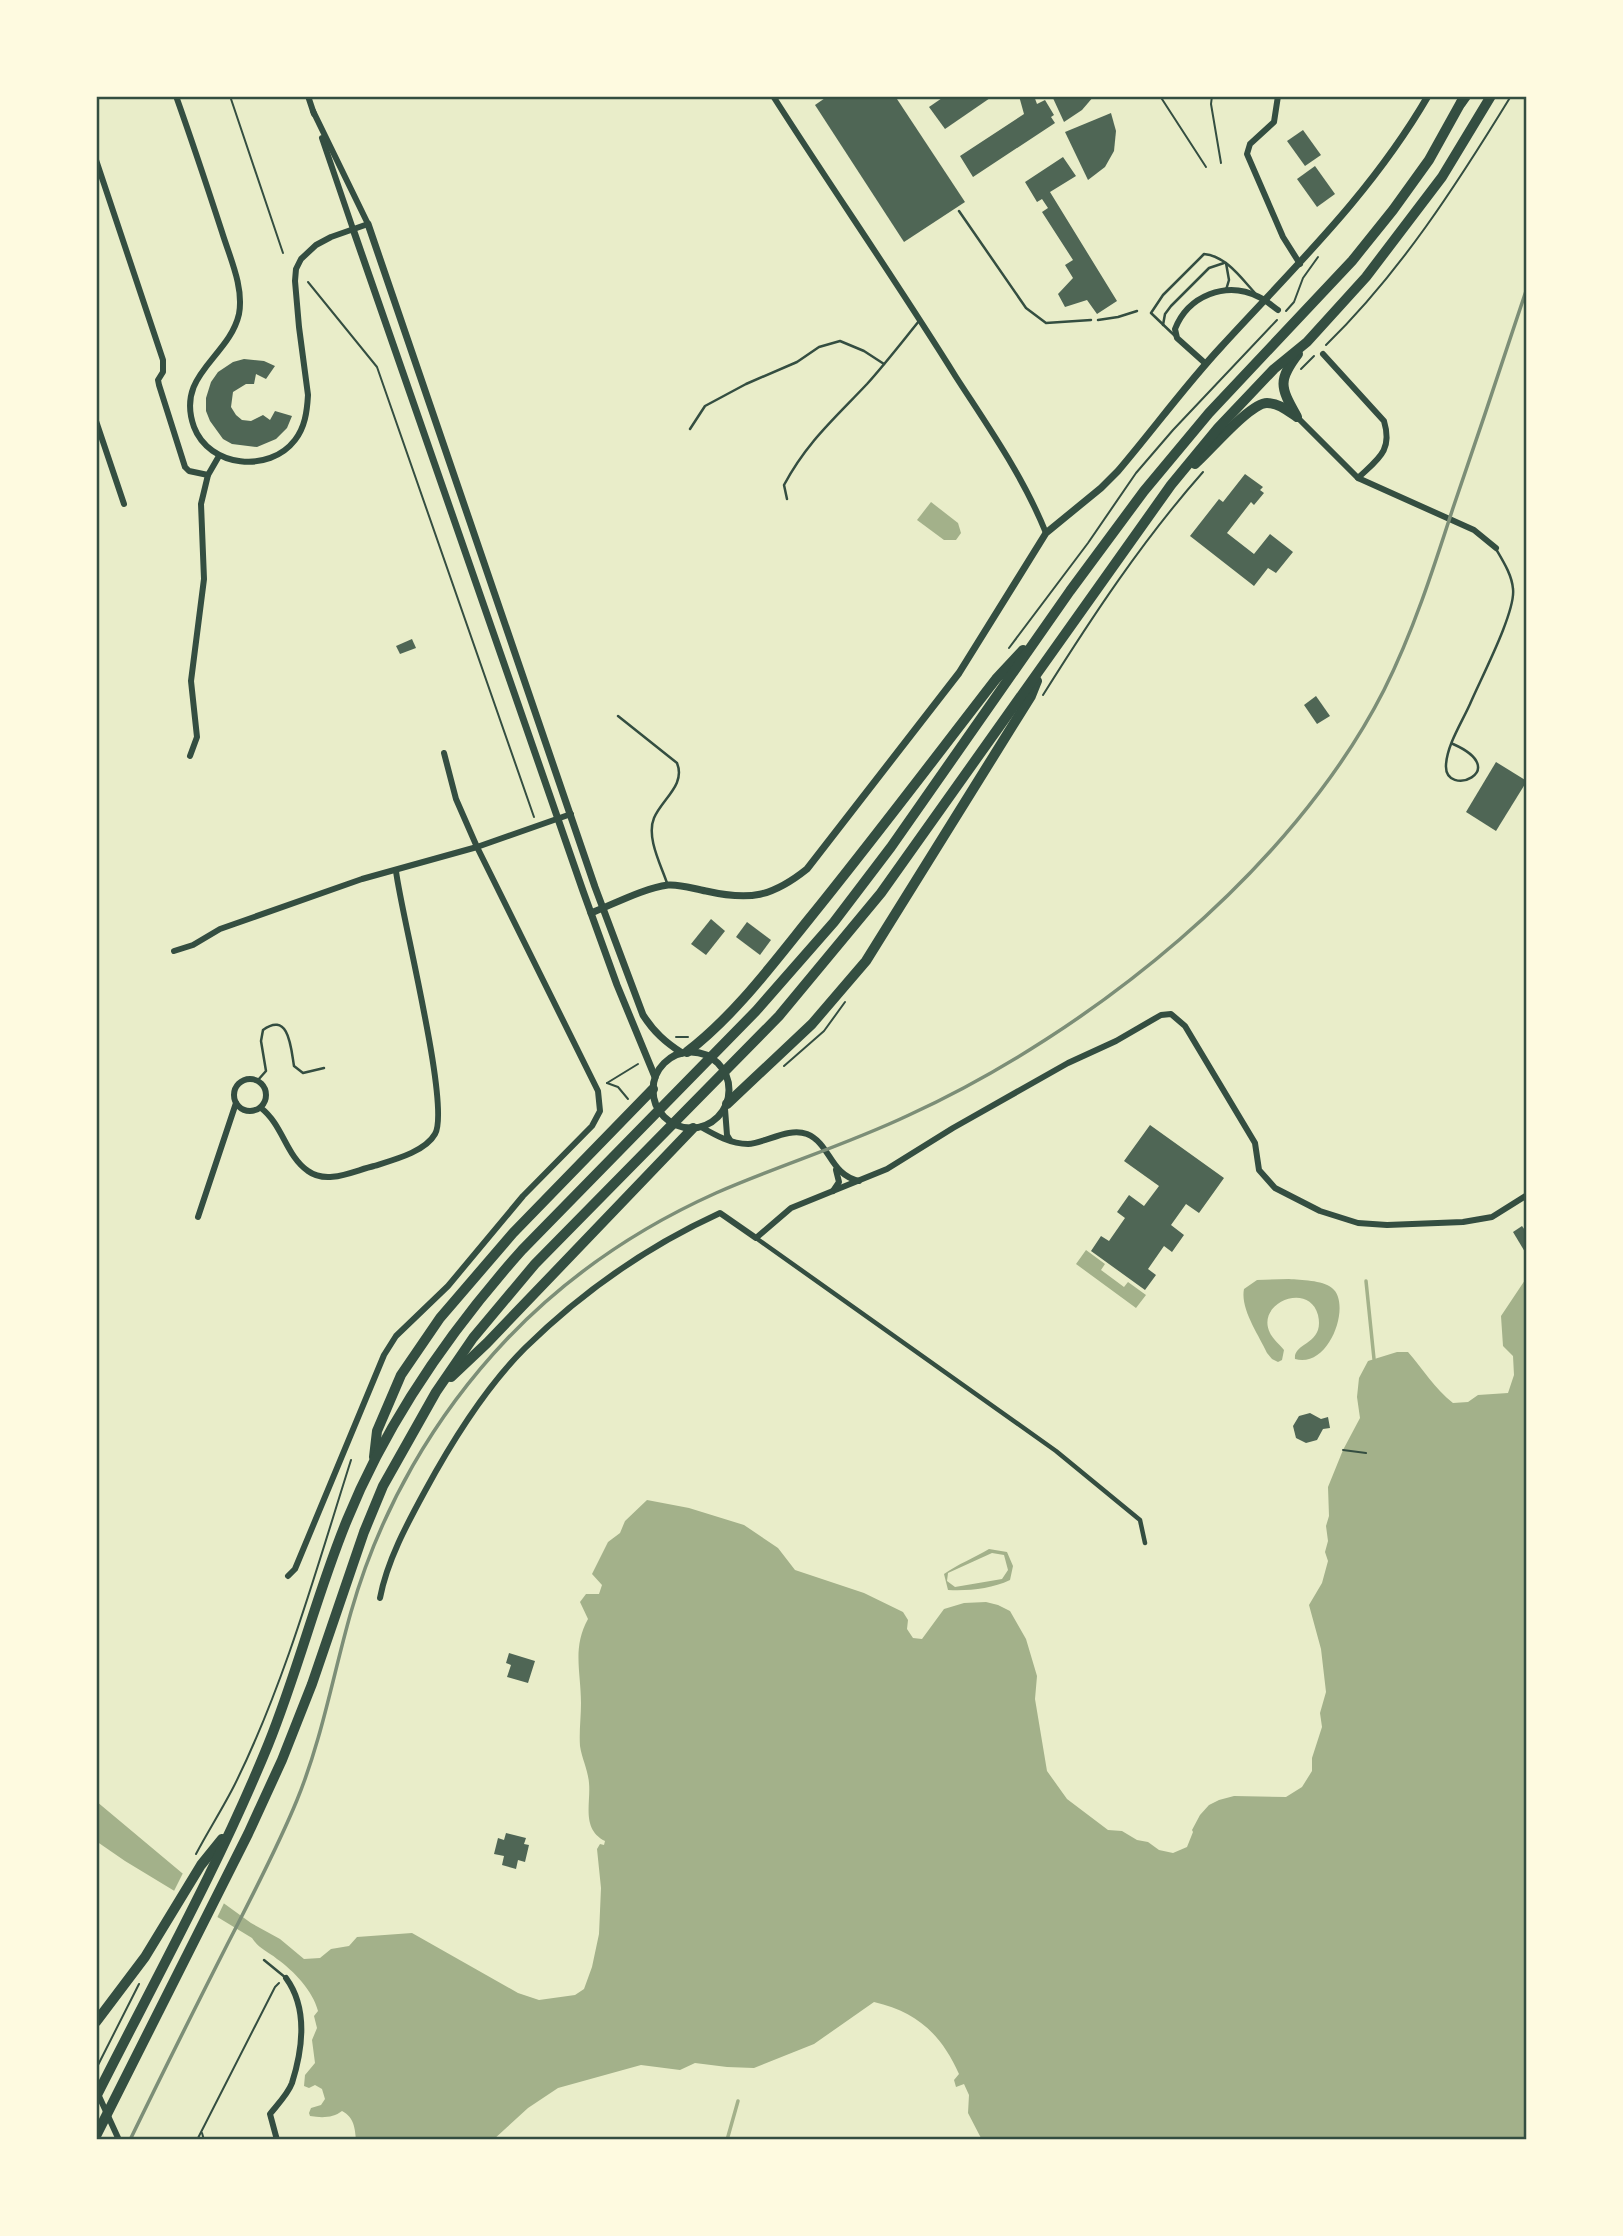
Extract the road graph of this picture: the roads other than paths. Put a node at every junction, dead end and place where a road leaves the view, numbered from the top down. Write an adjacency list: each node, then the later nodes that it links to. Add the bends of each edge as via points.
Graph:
1 (176, 96): 31 (street, via 240,295 236,326 191,389 195,429)
2 (308, 96): 8 (street)
3 (773, 96): 19 (street)
4 (1278, 96): 14 (street, via 1274,122 1250,144 1247,154)
5 (1428, 96): 14 (street, via 1360,196)
6 (1491, 96): 24 (main road, via 1442,177 1401,233)
7 (1464, 99): 39 (main road, via 1393,210 1352,261 1165,464)
8 (313, 111): 11 (street); 12 (street)
9 (96, 160): 32 (street, via 163,360 159,385 185,467)
10 (959, 212): 20 (lane, via 1036,317 1046,323)
11 (368, 224): 12 (street); 45 (street)
12 (353, 229): 31 (street, via 308,251 296,269 308,395 305,419 294,441 284,451 255,462); 46 (street)
13 (1226, 263): 15 (lane); 16 (lane); 22 (lane, via 1209,268 1171,306); 22 (lane, via 1213,255 1200,257 1151,313)
14 (1297, 267): 26 (street)
15 (1226, 291): 16 (street); 23 (street, via 1203,296 1185,310 1175,329)
16 (1258, 296): 17 (street)
17 (1278, 310)
18 (1137, 311): 21 (lane)
19 (920, 320): 27 (lane); 37 (street, via 1013,464)
20 (1091, 320)
21 (1098, 320)
22 (1163, 325): 23 (lane)
23 (1177, 338): 26 (street)
24 (1307, 342): 28 (main road, via 1282,381 1284,395); 34 (main road, via 1274,369)
25 (1323, 355): 33 (street, via 1384,421 1388,435 1381,456)
26 (1206, 363): 37 (street, via 1118,471)
27 (884, 364): 30 (lane, via 840,341 819,347 705,406); 35 (lane, via 797,461 784,485)
28 (1297, 417): 33 (street); 34 (main road, via 1271,403 1251,409)
29 (96, 421): 36 (street)
30 (690, 429)
31 (219, 456): 32 (street)
32 (208, 475): 44 (street, via 201,504 204,579 191,681 197,737)
33 (1358, 478): 38 (street, via 1474,530)
34 (1171, 485): 40 (main road)
35 (788, 499)
36 (124, 504)
37 (1046, 533): 49 (street, via 959,673 807,869 778,889 750,898)
38 (1496, 548): 42 (lane, via 1512,581 1513,600)
39 (1047, 624): 53 (main road, via 996,679 787,946 741,1000); 70 (main road, via 891,847 802,960 487,1290 436,1356 396,1417)
40 (1047, 660): 59 (main road, via 1031,696 866,961 812,1024); 69 (main road, via 881,893 816,975 536,1264 473,1338)
41 (618, 716): 49 (lane, via 680,768 676,788 654,818 652,835)
42 (1453, 744): 42 (lane, via 1476,758 1475,774 1466,781 1458,781 1447,771)
43 (444, 753): 47 (street, via 456,799)
44 (190, 756)
45 (571, 814): 46 (street); 50 (street)
46 (557, 819): 47 (street); 51 (street)
47 (477, 847): 48 (street); 72 (street, via 596,1087 600,1111 592,1126 523,1196 448,1286 396,1336 295,1569)
48 (396, 871): 52 (street, via 362,878 220,929); 60 (street, via 431,1051 437,1130 426,1145 384,1163 319,1178 298,1163 273,1117)
49 (667, 885): 50 (street)
50 (603, 908): 51 (street); 53 (street, via 643,1015 654,1032)
51 (591, 913): 55 (street)
52 (174, 951)
53 (685, 1052): 55 (street, via 666,1061); 59 (street, via 706,1055 722,1066 729,1084)
54 (324, 1068): 56 (lane, via 303,1073 294,1066 288,1034 277,1024 263,1030 266,1071)
55 (655, 1077): 57 (street)
56 (258, 1080): 58 (street, via 239,1082 234,1091); 60 (street, via 267,1096)
57 (653, 1089): 61 (street, via 658,1109 667,1120); 70 (main road, via 513,1233 440,1318 401,1375 385,1408)
58 (236, 1103): 60 (street, via 248,1111); 67 (street)
59 (726, 1106): 61 (street, via 715,1120); 62 (street)
60 (261, 1108)
61 (697, 1127): 62 (street); 69 (main road)
62 (730, 1140): 63 (street, via 747,1144 807,1134)
63 (836, 1168): 64 (street, via 846,1178); 65 (street, via 839,1182)
64 (859, 1181): 65 (street); 66 (street, via 1068,1063 1171,1014 1185,1027 1255,1143 1259,1170 1275,1188 1320,1211 1358,1223 1463,1222 1492,1217)
65 (833, 1191): 68 (street, via 791,1208)
66 (1527, 1195)
67 (198, 1217)
68 (755, 1238): 71 (street, via 1056,1451 1140,1520); 73 (street, via 720,1213 614,1272 524,1349 484,1398 437,1469 384,1578)
69 (436, 1392): 80 (main road, via 383,1486 354,1554 282,1760)
70 (373, 1463): 74 (main road, via 333,1556 268,1746 229,1831)
71 (1145, 1543)
72 (288, 1576)
73 (380, 1598)
74 (201, 1866): 77 (main road, via 145,1957); 79 (main road, via 185,1923)
75 (264, 1960): 76 (lane)
76 (286, 1978): 82 (street, via 302,2014 291,2085 270,2114)
77 (96, 2022)
78 (96, 2091): 81 (street)
79 (96, 2097)
80 (96, 2136)
81 (119, 2140)
82 (277, 2140)

